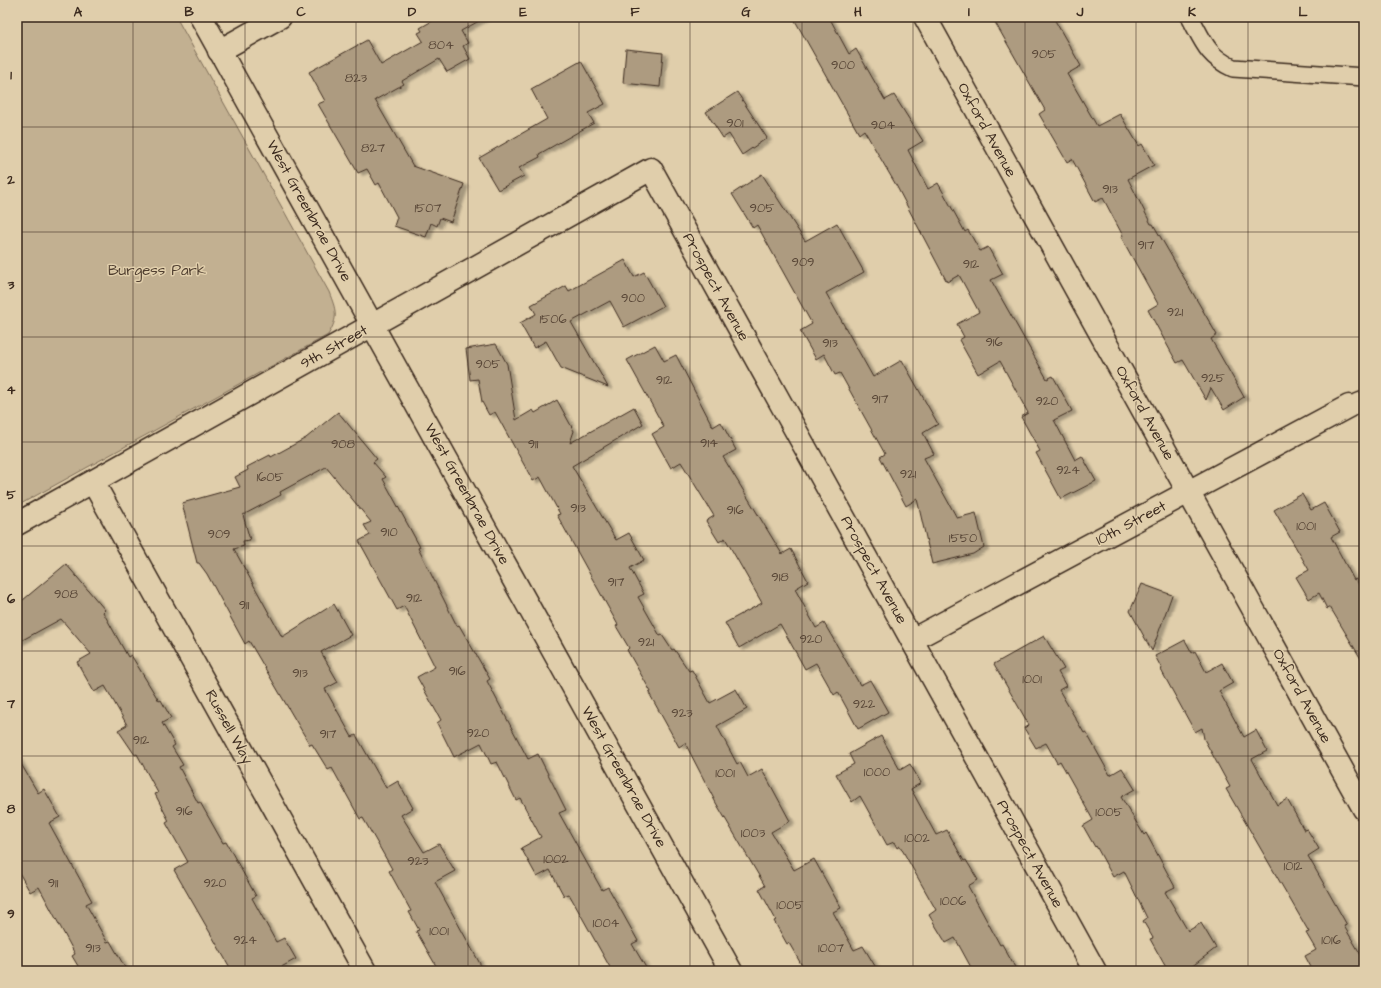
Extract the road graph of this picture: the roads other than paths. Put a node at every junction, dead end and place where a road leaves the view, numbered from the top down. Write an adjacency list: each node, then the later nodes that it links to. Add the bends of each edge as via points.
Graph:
1 (201, 17): 5 (street, West Greenbrae Drive)
2 (280, 17): 5 (street)
3 (925, 17): 11 (street, Oxford Avenue)
4 (1190, 17): 6 (lane, via 1209,52 1219,62 1233,68)
5 (219, 51): 8 (street, West Greenbrae Drive)
6 (1364, 77)
7 (652, 170): 8 (street, 9th Street); 13 (street, Prospect Avenue)
8 (373, 325): 10 (street, 9th Street); 16 (street, West Greenbrae Drive)
9 (1356, 403): 11 (street, 10th Street)
10 (93, 482): 12 (street, 9th Street); 15 (street, Russell Way)
11 (1189, 492): 13 (street, 10th Street); 14 (street, Oxford Avenue)
12 (17, 524)
13 (912, 640): 17 (street, Prospect Avenue)
14 (1364, 809)
15 (365, 971)
16 (731, 971)
17 (1095, 971)

